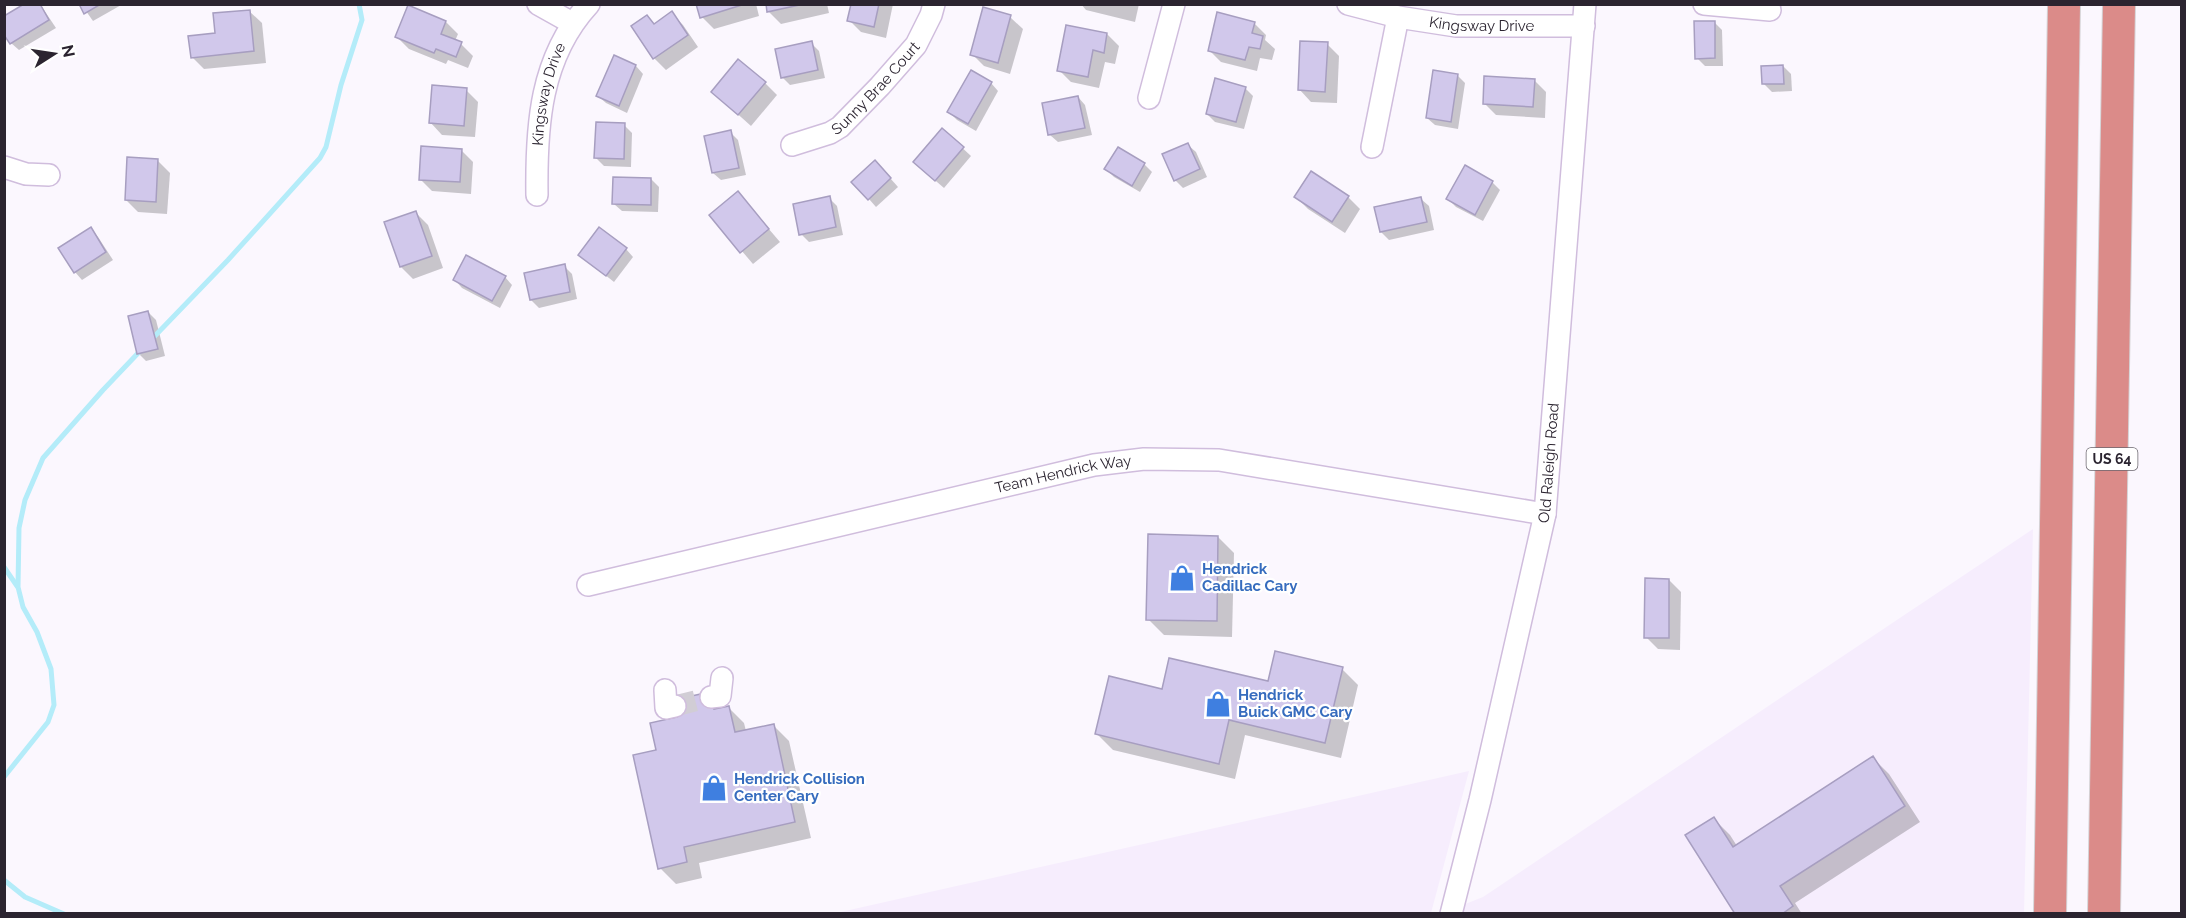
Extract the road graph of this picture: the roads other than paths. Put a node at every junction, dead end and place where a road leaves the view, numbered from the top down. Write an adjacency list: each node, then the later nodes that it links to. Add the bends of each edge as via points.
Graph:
1 (538, 4): 12 (street)
2 (589, 4): 12 (street, Kingsway Drive)
3 (934, 4): 15 (street, Sunny Brae Court, via 916,45 840,127 830,134)
4 (1174, 4): 14 (street)
5 (1348, 4): 11 (street, Kingsway Drive)
6 (1585, 4): 13 (street, Old Raleigh Road)
7 (1704, 4): 10 (street)
8 (2064, 4): 25 (highway)
9 (2119, 4): 26 (highway, US 64)
10 (1770, 10)
11 (1398, 17): 13 (street, Kingsway Drive, via 1456,26); 16 (street)
12 (572, 23): 19 (street, Kingsway Drive, via 539,114)
13 (1584, 26): 20 (street, Old Raleigh Road)
14 (1149, 98)
15 (792, 145)
16 (1372, 147)
17 (4, 167): 18 (street, via 26,174)
18 (49, 175)
19 (537, 195)
20 (1545, 514): 21 (street, Team Hendrick Way, via 1219,460 1144,459 1072,470); 24 (street, Old Raleigh Road)
21 (588, 585)
22 (722, 678): 23 (street, via 720,696)
23 (711, 698)
24 (1451, 914)
25 (2050, 914)
26 (2104, 914)

